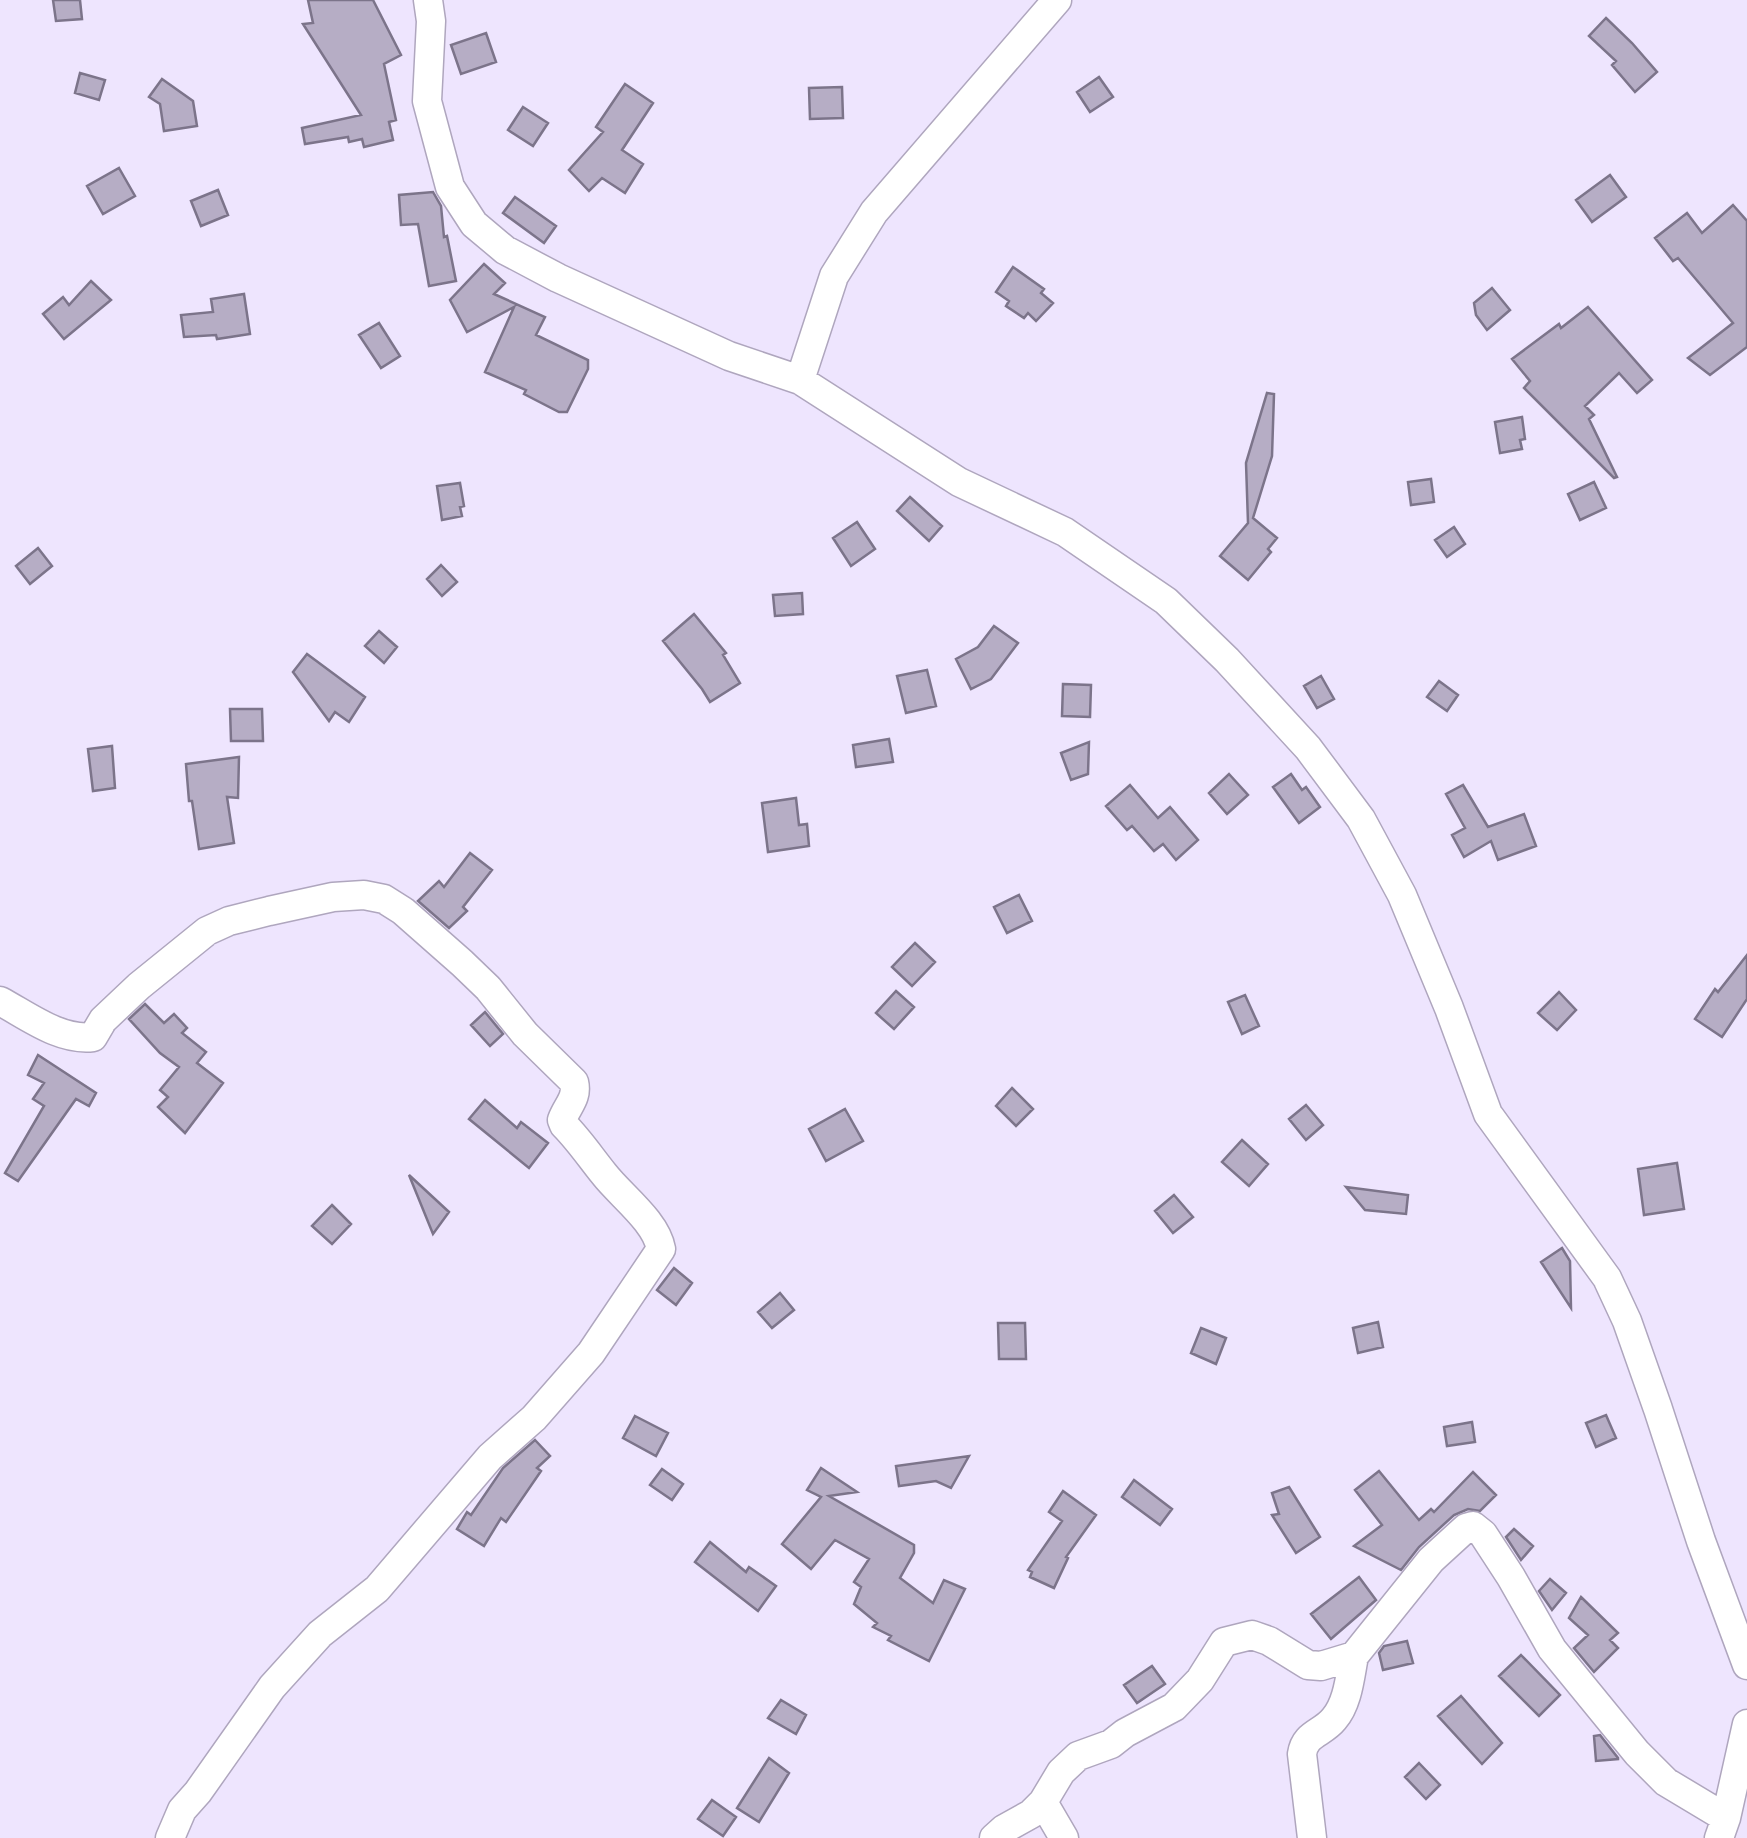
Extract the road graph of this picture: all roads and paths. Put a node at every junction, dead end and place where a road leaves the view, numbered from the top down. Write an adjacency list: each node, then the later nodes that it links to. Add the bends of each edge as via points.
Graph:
1 (428, 0): 3 (street, via 427,101 450,187 474,224 505,250 558,278 729,356)
2 (1057, 0): 3 (street, via 874,212 834,276)
3 (800, 380): 6 (street, via 959,482 1064,532 1166,601 1308,748 1361,818 1402,895 1488,1114 1607,1278 1627,1321)
4 (0, 1000): 10 (street, via 78,1039 92,1038 139,986 228,921 333,898 384,899 488,988 574,1082 564,1125 662,1248 591,1353 546,1405 490,1457 377,1588 320,1634 272,1687 182,1810)
5 (1354, 1656): 8 (street, via 1308,1665 1252,1635 1224,1642 1174,1707 1078,1756); 9 (street, via 1430,1560 1473,1526 1552,1649 1637,1752); 13 (street, via 1335,1719 1303,1746)
6 (1747, 1665)
7 (1747, 1724): 9 (street)
8 (1042, 1802): 11 (street); 12 (street)
9 (1722, 1828)
10 (170, 1838)
11 (994, 1838)
12 (1064, 1838)
13 (1312, 1838)

